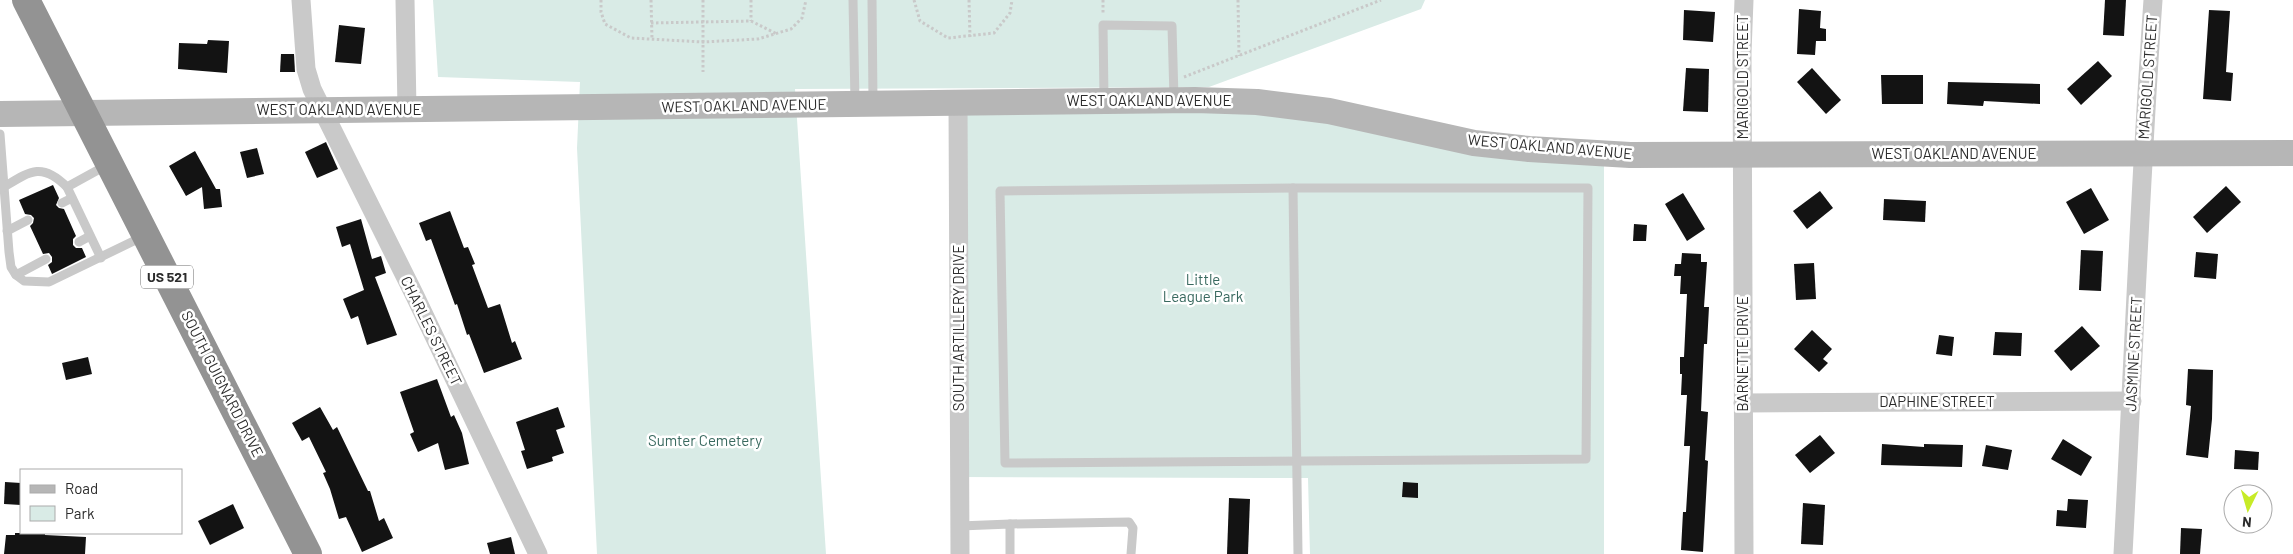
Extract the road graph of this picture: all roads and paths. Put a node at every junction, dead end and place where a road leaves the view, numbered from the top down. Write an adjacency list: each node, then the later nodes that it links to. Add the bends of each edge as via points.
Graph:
1 (26, 0): 33 (highway, SOUTH GUIGNARD DRIVE / US 521)
2 (300, 0): 32 (street, CHARLES STREET, via 306,68)
3 (405, 0): 31 (street)
4 (601, 0): 23 (path, via 605,24 631,38)
5 (651, 0): 19 (path)
6 (703, 0): 20 (path)
7 (751, 0): 18 (path)
8 (806, 0): 21 (path, via 802,18 790,29)
9 (853, 0): 30 (lane)
10 (872, 0): 30 (lane)
11 (914, 0): 22 (path, via 920,21 948,38)
12 (969, 0): 22 (path)
13 (1012, 0): 22 (path, via 1010,13 994,33)
14 (1238, 0): 25 (path)
15 (1381, 0): 25 (path)
16 (1744, 0): 37 (street, MARIGOLD STREET)
17 (2153, 0): 38 (street, MARIGOLD STREET)
18 (751, 21): 20 (path); 21 (path)
19 (652, 23): 20 (path); 23 (path)
20 (703, 23): 24 (path)
21 (777, 34): 24 (path, via 758,39)
22 (970, 37)
23 (652, 39): 24 (path)
24 (703, 42): 26 (path)
25 (1239, 56): 27 (path, via 1182,78)
26 (703, 72)
27 (1174, 89): 28 (street, WEST OAKLAND AVENUE); 28 (lane, via 1172,26 1103,25); 37 (street, WEST OAKLAND AVENUE, via 1361,117 1474,143 1630,155)
28 (1104, 101): 29 (street, WEST OAKLAND AVENUE)
29 (958, 103): 30 (street, WEST OAKLAND AVENUE); 57 (street, SOUTH ARTILLERY DRIVE)
30 (864, 104): 31 (street, WEST OAKLAND AVENUE)
31 (407, 109): 32 (street, WEST OAKLAND AVENUE)
32 (321, 110): 33 (street, WEST OAKLAND AVENUE); 59 (street, CHARLES STREET, via 415,296)
33 (83, 112): 34 (street, WEST OAKLAND AVENUE); 39 (highway, SOUTH GUIGNARD DRIVE / US 521)
34 (0, 114)
35 (0, 134): 40 (lane)
36 (2293, 153): 38 (street, WEST OAKLAND AVENUE)
37 (1742, 154): 38 (street, WEST OAKLAND AVENUE); 54 (street, BARNETTE DRIVE)
38 (2142, 154): 53 (street, JASMINE STREET)
39 (109, 164): 41 (lane); 47 (highway, SOUTH GUIGNARD DRIVE / US 521)
40 (4, 187): 41 (lane, via 34,171 47,171); 46 (lane)
41 (67, 187): 43 (lane)
42 (1293, 188): 55 (lane); 55 (lane, via 1588,188 1586,459); 55 (lane, via 1000,191 1005,463)
43 (72, 198): 44 (lane); 48 (lane)
44 (62, 203)
45 (28, 220): 46 (lane)
46 (7, 231): 52 (lane, via 11,267)
47 (146, 235): 50 (lane); 58 (highway, SOUTH GUIGNARD DRIVE / US 521)
48 (90, 236): 49 (lane); 50 (lane)
49 (79, 242)
50 (101, 258): 52 (lane, via 49,282 24,281)
51 (46, 259): 52 (lane)
52 (16, 275)
53 (2132, 401): 54 (street, DAPHINE STREET); 65 (street, JASMINE STREET)
54 (1743, 402): 64 (street, BARNETTE DRIVE)
55 (1296, 460): 63 (lane)
56 (1010, 524): 57 (lane); 61 (lane); 62 (lane, via 1129,522 1132,528)
57 (960, 526): 60 (street, SOUTH ARTILLERY DRIVE)
58 (308, 554)
59 (538, 554)
60 (960, 554)
61 (1010, 554)
62 (1131, 554)
63 (1298, 554)
64 (1744, 554)
65 (2123, 554)

